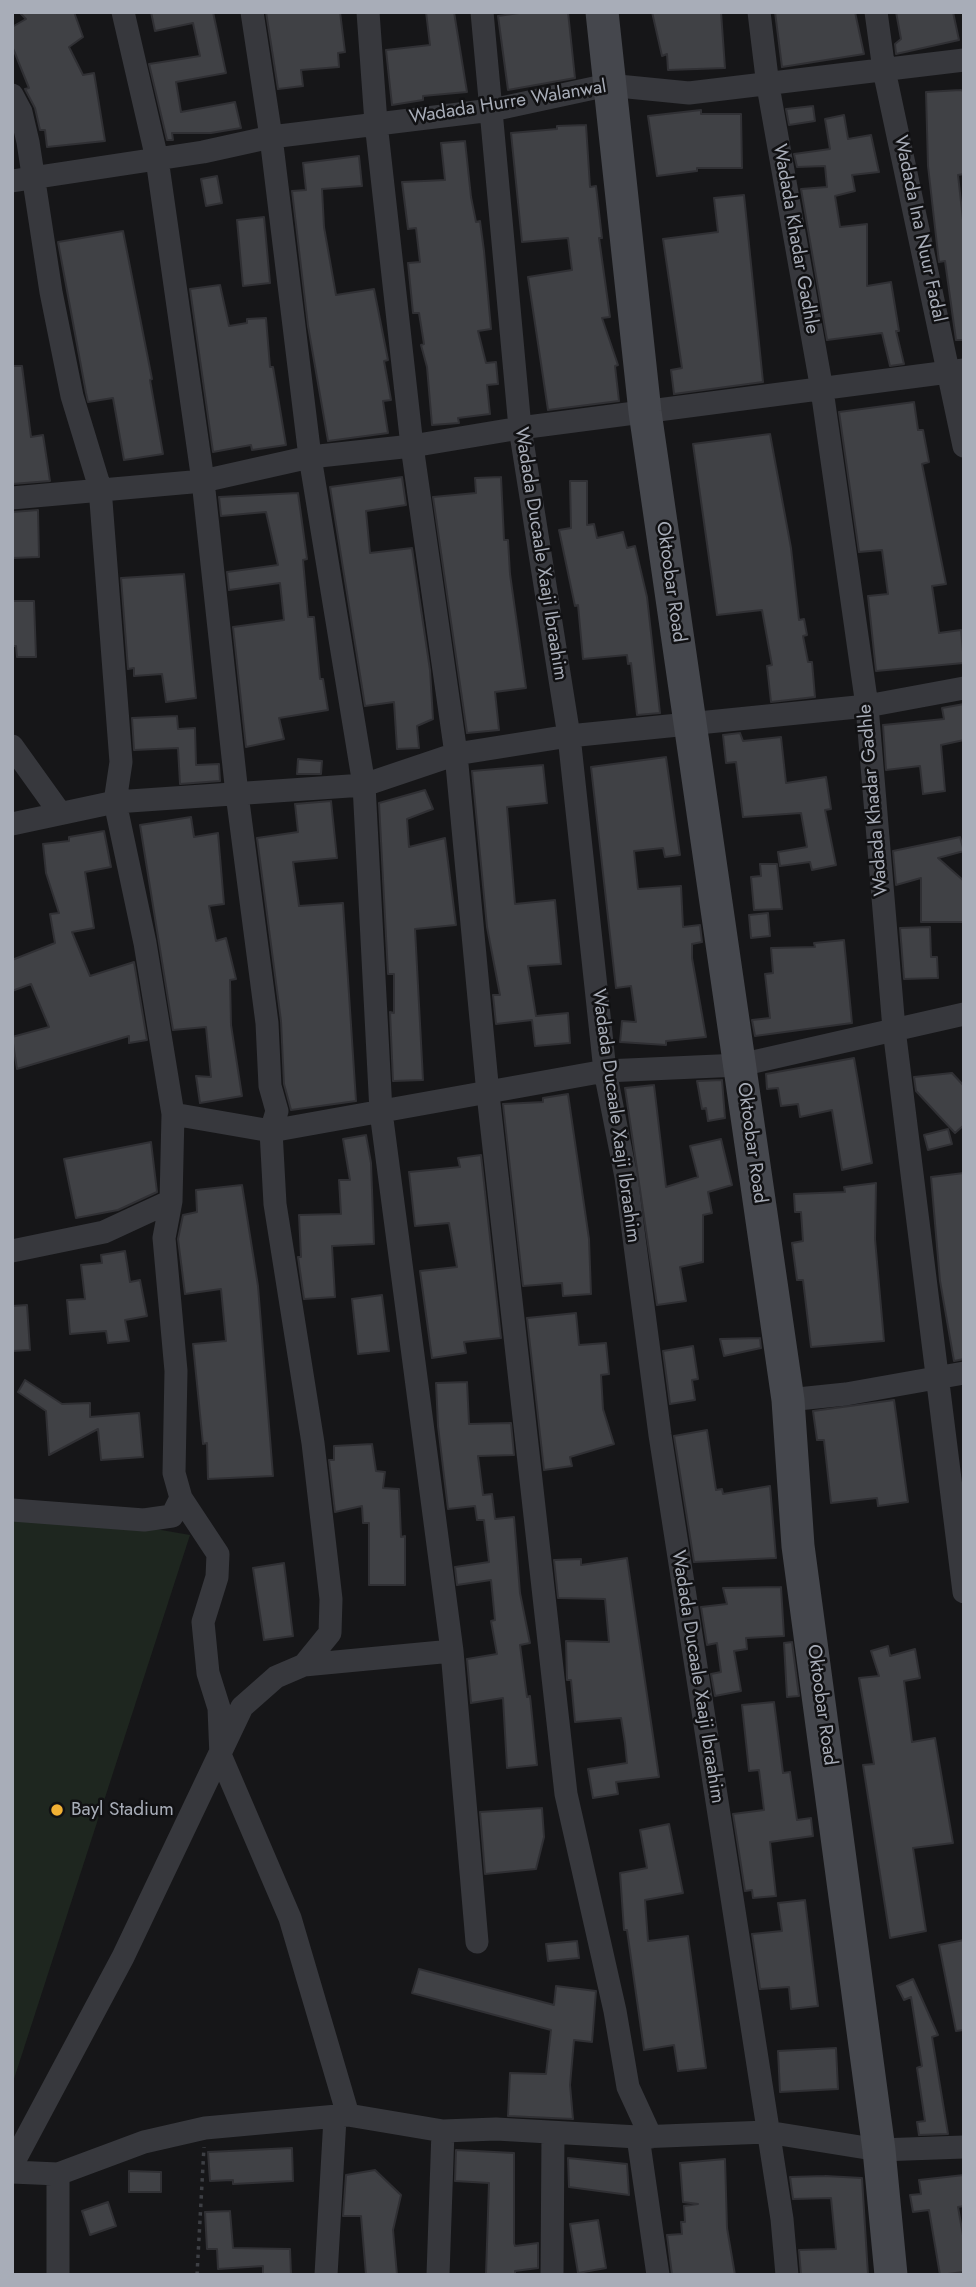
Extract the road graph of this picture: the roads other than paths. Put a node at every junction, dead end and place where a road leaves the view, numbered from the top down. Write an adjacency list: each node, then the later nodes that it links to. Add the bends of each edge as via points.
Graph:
1 (123, 12): 16 (street)
2 (252, 12): 15 (street)
3 (368, 12): 14 (street)
4 (482, 12): 13 (street, Wadada Ducaale Xaaji Ibraahim)
5 (602, 12): 10 (street, Oktoobar Road)
6 (759, 12): 11 (street, Wadada Khadar Gadhle)
7 (876, 12): 9 (street, Wadada Ina Nuur Fadal)
8 (964, 60): 9 (street, Wadada Hurre Walanwal)
9 (884, 70): 11 (street, Wadada Hurre Walanwal); 18 (street, Wadada Ina Nuur Fadal)
10 (608, 85): 11 (street, Wadada Hurre Walanwal, via 689,93); 13 (street, Wadada Hurre Walanwal); 20 (street, Oktoobar Road)
11 (768, 86): 19 (street, Wadada Khadar Gadhle)
12 (12, 95): 17 (street, via 21,112)
13 (492, 110): 14 (street, Wadada Hurre Walanwal); 21 (street, Wadada Ducaale Xaaji Ibraahim)
14 (376, 123): 15 (street, Wadada Hurre Walanwal); 22 (street)
15 (271, 137): 16 (street, Wadada Hurre Walanwal); 24 (street)
16 (157, 159): 17 (street, Wadada Hurre Walanwal); 25 (street)
17 (23, 180): 26 (street, via 72,396)
18 (957, 371): 19 (street); 23 (street, Wadada Ina Nuur Fadal)
19 (822, 390): 20 (street); 29 (street, Wadada Khadar Gadhle)
20 (645, 412): 21 (street); 30 (street, Oktoobar Road)
21 (520, 428): 22 (street); 31 (street, Wadada Ducaale Xaaji Ibraahim)
22 (412, 446): 24 (street); 33 (street)
23 (964, 446)
24 (310, 457): 25 (street); 34 (street)
25 (203, 481): 26 (street); 35 (street)
26 (100, 488): 27 (street); 36 (street, via 121,762)
27 (12, 498)
28 (964, 688): 29 (street)
29 (867, 706): 30 (street); 40 (street, Wadada Khadar Gadhle)
30 (691, 724): 31 (street); 41 (street, Oktoobar Road)
31 (569, 736): 33 (street); 42 (street, Wadada Ducaale Xaaji Ibraahim)
32 (12, 746): 37 (street)
33 (456, 754): 34 (street); 43 (street)
34 (364, 785): 35 (street); 44 (street)
35 (237, 794): 36 (street); 46 (street, via 267,1023 270,1086 277,1111)
36 (115, 802): 37 (street); 45 (street, via 150,969)
37 (60, 813): 38 (street)
38 (12, 824)
39 (964, 1014): 40 (street)
40 (894, 1029): 41 (street); 50 (street, Wadada Khadar Gadhle)
41 (740, 1065): 42 (street); 51 (street, Oktoobar Road)
42 (605, 1071): 43 (street); 61 (street, Wadada Ducaale Xaaji Ibraahim, via 625,1177)
43 (488, 1094): 44 (street); 63 (street, via 566,1794 628,2087)
44 (381, 1112): 46 (street); 55 (street)
45 (173, 1114): 46 (street); 47 (street)
46 (271, 1131): 56 (street, via 275,1204 313,1443 332,1625)
47 (171, 1201): 48 (street, via 104,1232); 52 (street, via 164,1238 165,1271 176,1371 174,1473)
48 (12, 1251)
49 (964, 1373): 50 (street)
50 (938, 1378): 51 (street); 54 (street, Wadada Khadar Gadhle)
51 (788, 1400): 65 (street, Oktoobar Road, via 797,1546)
52 (181, 1498): 53 (street, via 172,1516 144,1520); 57 (street, via 218,1554 217,1577 203,1622 208,1673 219,1708)
53 (12, 1510)
54 (964, 1592)
55 (453, 1651): 56 (street); 58 (street)
56 (304, 1665): 57 (street, via 276,1677 242,1707)
57 (220, 1758): 59 (street, via 290,1918); 66 (street, via 117,1969)
58 (477, 1942)
59 (342, 2117): 60 (street); 68 (street, via 205,2128 144,2142); 70 (street)
60 (443, 2131): 62 (street); 71 (street)
61 (767, 2132): 63 (street); 65 (street); 74 (street, Wadada Ducaale Xaaji Ibraahim)
62 (553, 2133): 63 (street); 72 (street)
63 (645, 2137): 73 (street)
64 (964, 2147): 65 (street)
65 (879, 2150): 75 (street, Oktoobar Road)
66 (12, 2165)
67 (12, 2172): 68 (street)
68 (58, 2174): 69 (street)
69 (58, 2275)
70 (327, 2275)
71 (438, 2275)
72 (552, 2275)
73 (658, 2275)
74 (787, 2275)
75 (891, 2275)

